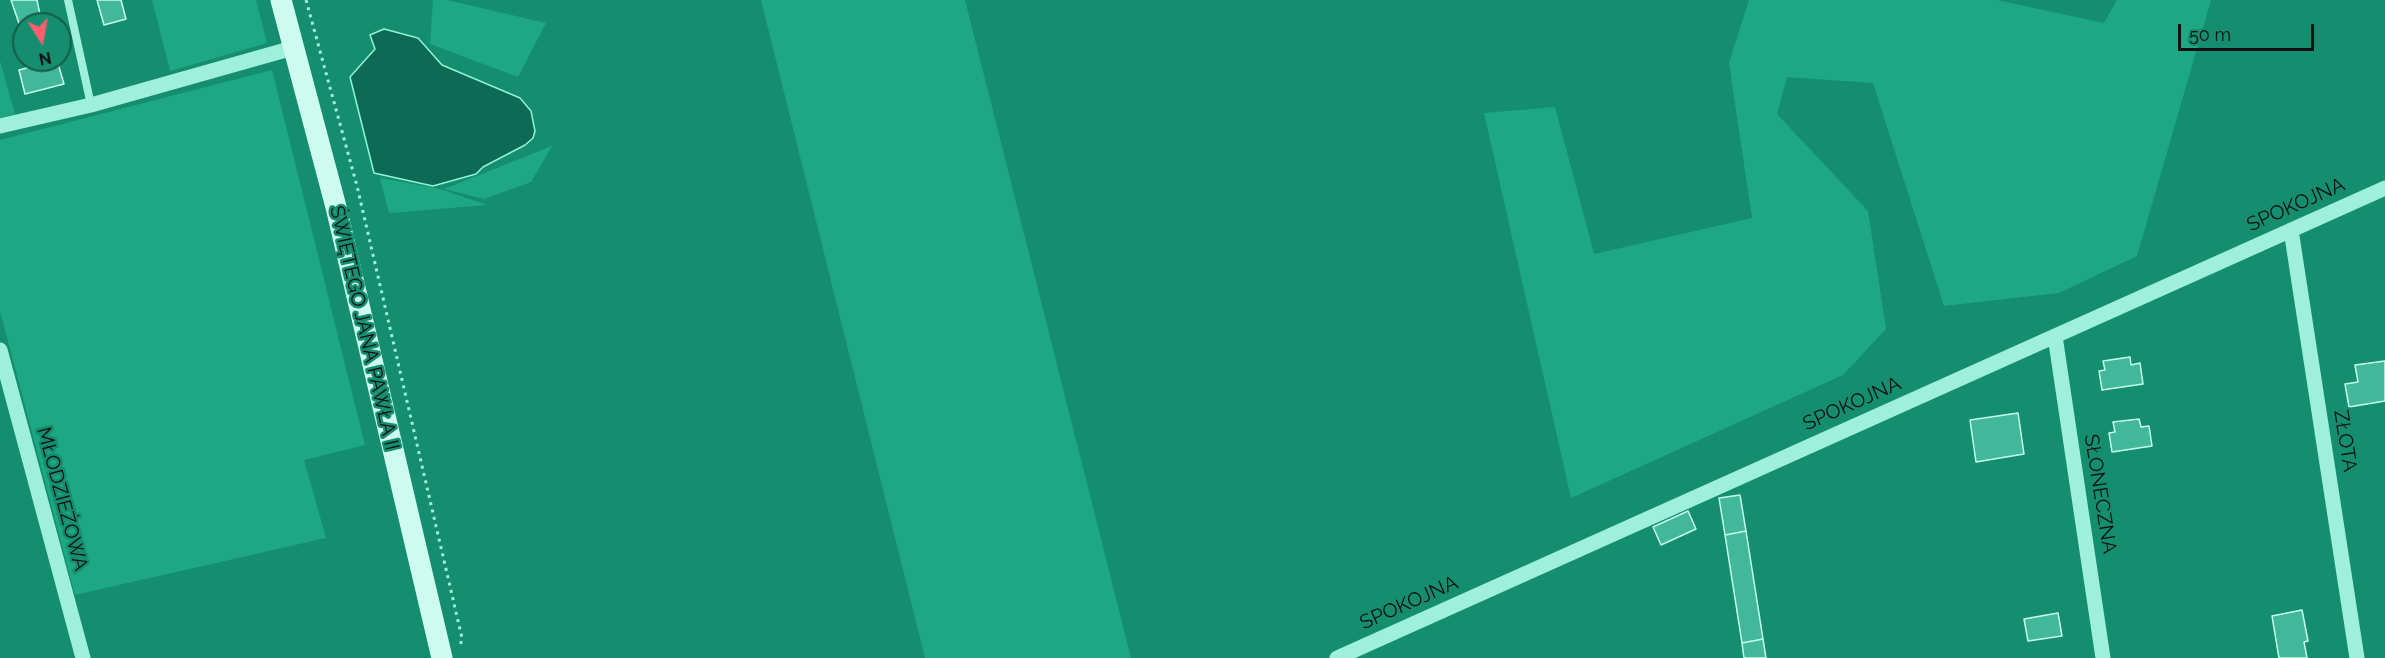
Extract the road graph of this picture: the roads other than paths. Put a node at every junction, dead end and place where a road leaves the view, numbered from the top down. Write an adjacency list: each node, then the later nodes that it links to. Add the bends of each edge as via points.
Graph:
1 (68, 0): 4 (lane)
2 (281, 0): 3 (street, ŚWIĘTEGO JANA PAWŁA II)
3 (293, 48): 4 (street); 10 (street, ŚWIĘTEGO JANA PAWŁA II)
4 (92, 105): 5 (street)
5 (0, 126)
6 (2385, 188): 7 (street, SPOKOJNA)
7 (2291, 230): 8 (street, SPOKOJNA); 14 (street, ZŁOTA)
8 (2055, 336): 12 (street, SPOKOJNA); 13 (street, SŁONECZNA)
9 (0, 350): 11 (street, MŁODZIEŻOWA)
10 (450, 657)
11 (83, 658)
12 (1337, 658)
13 (2103, 658)
14 (2357, 658)

